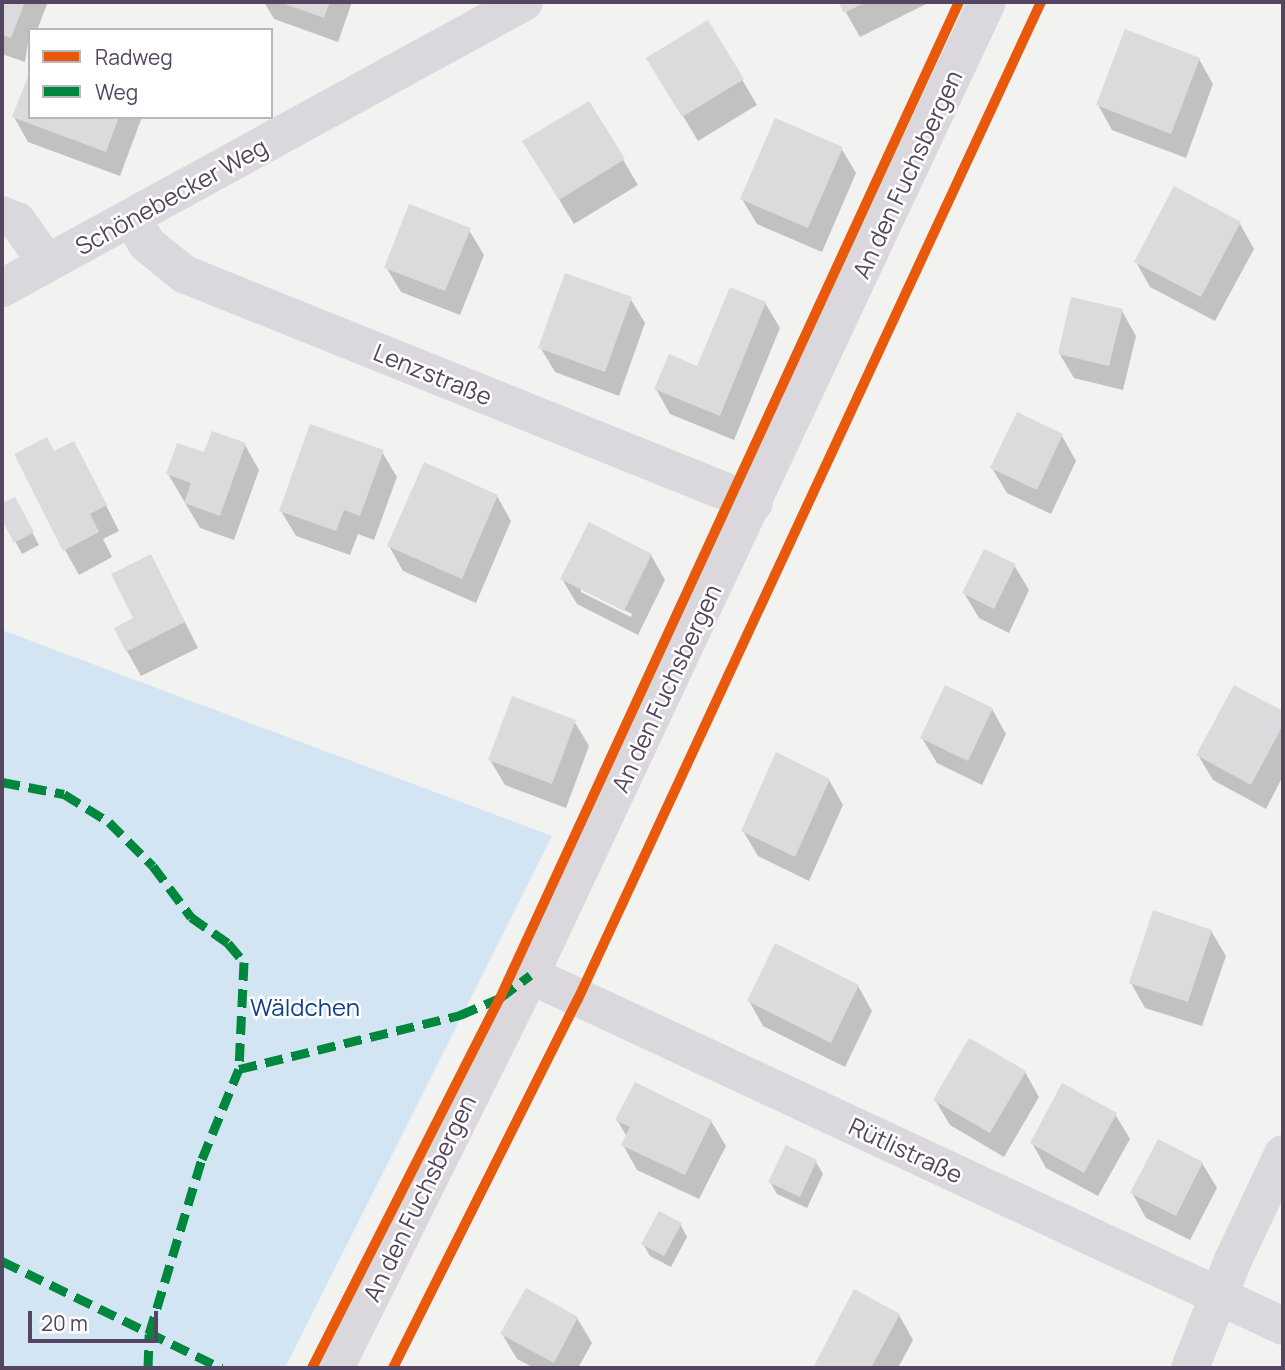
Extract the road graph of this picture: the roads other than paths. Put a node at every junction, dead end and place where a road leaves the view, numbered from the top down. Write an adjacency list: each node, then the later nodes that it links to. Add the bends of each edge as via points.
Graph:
1 (524, 2): 4 (street, Schönebecker Weg)
2 (987, 2): 7 (street, An den Fuchsbergen)
3 (2, 215): 5 (street, via 17,220)
4 (132, 219): 5 (street, Schönebecker Weg); 7 (street, Lenzstraße, via 147,244 184,274)
5 (47, 263): 6 (street, Schönebecker Weg)
6 (2, 288)
7 (754, 503): 8 (street, An den Fuchsbergen)
8 (530, 975): 10 (street, Rütlistraße); 12 (street, An den Fuchsbergen)
9 (1283, 1154): 10 (street)
10 (1218, 1294): 11 (street, Rütlistraße); 13 (street)
11 (1283, 1326)
12 (335, 1368)
13 (1191, 1368)

